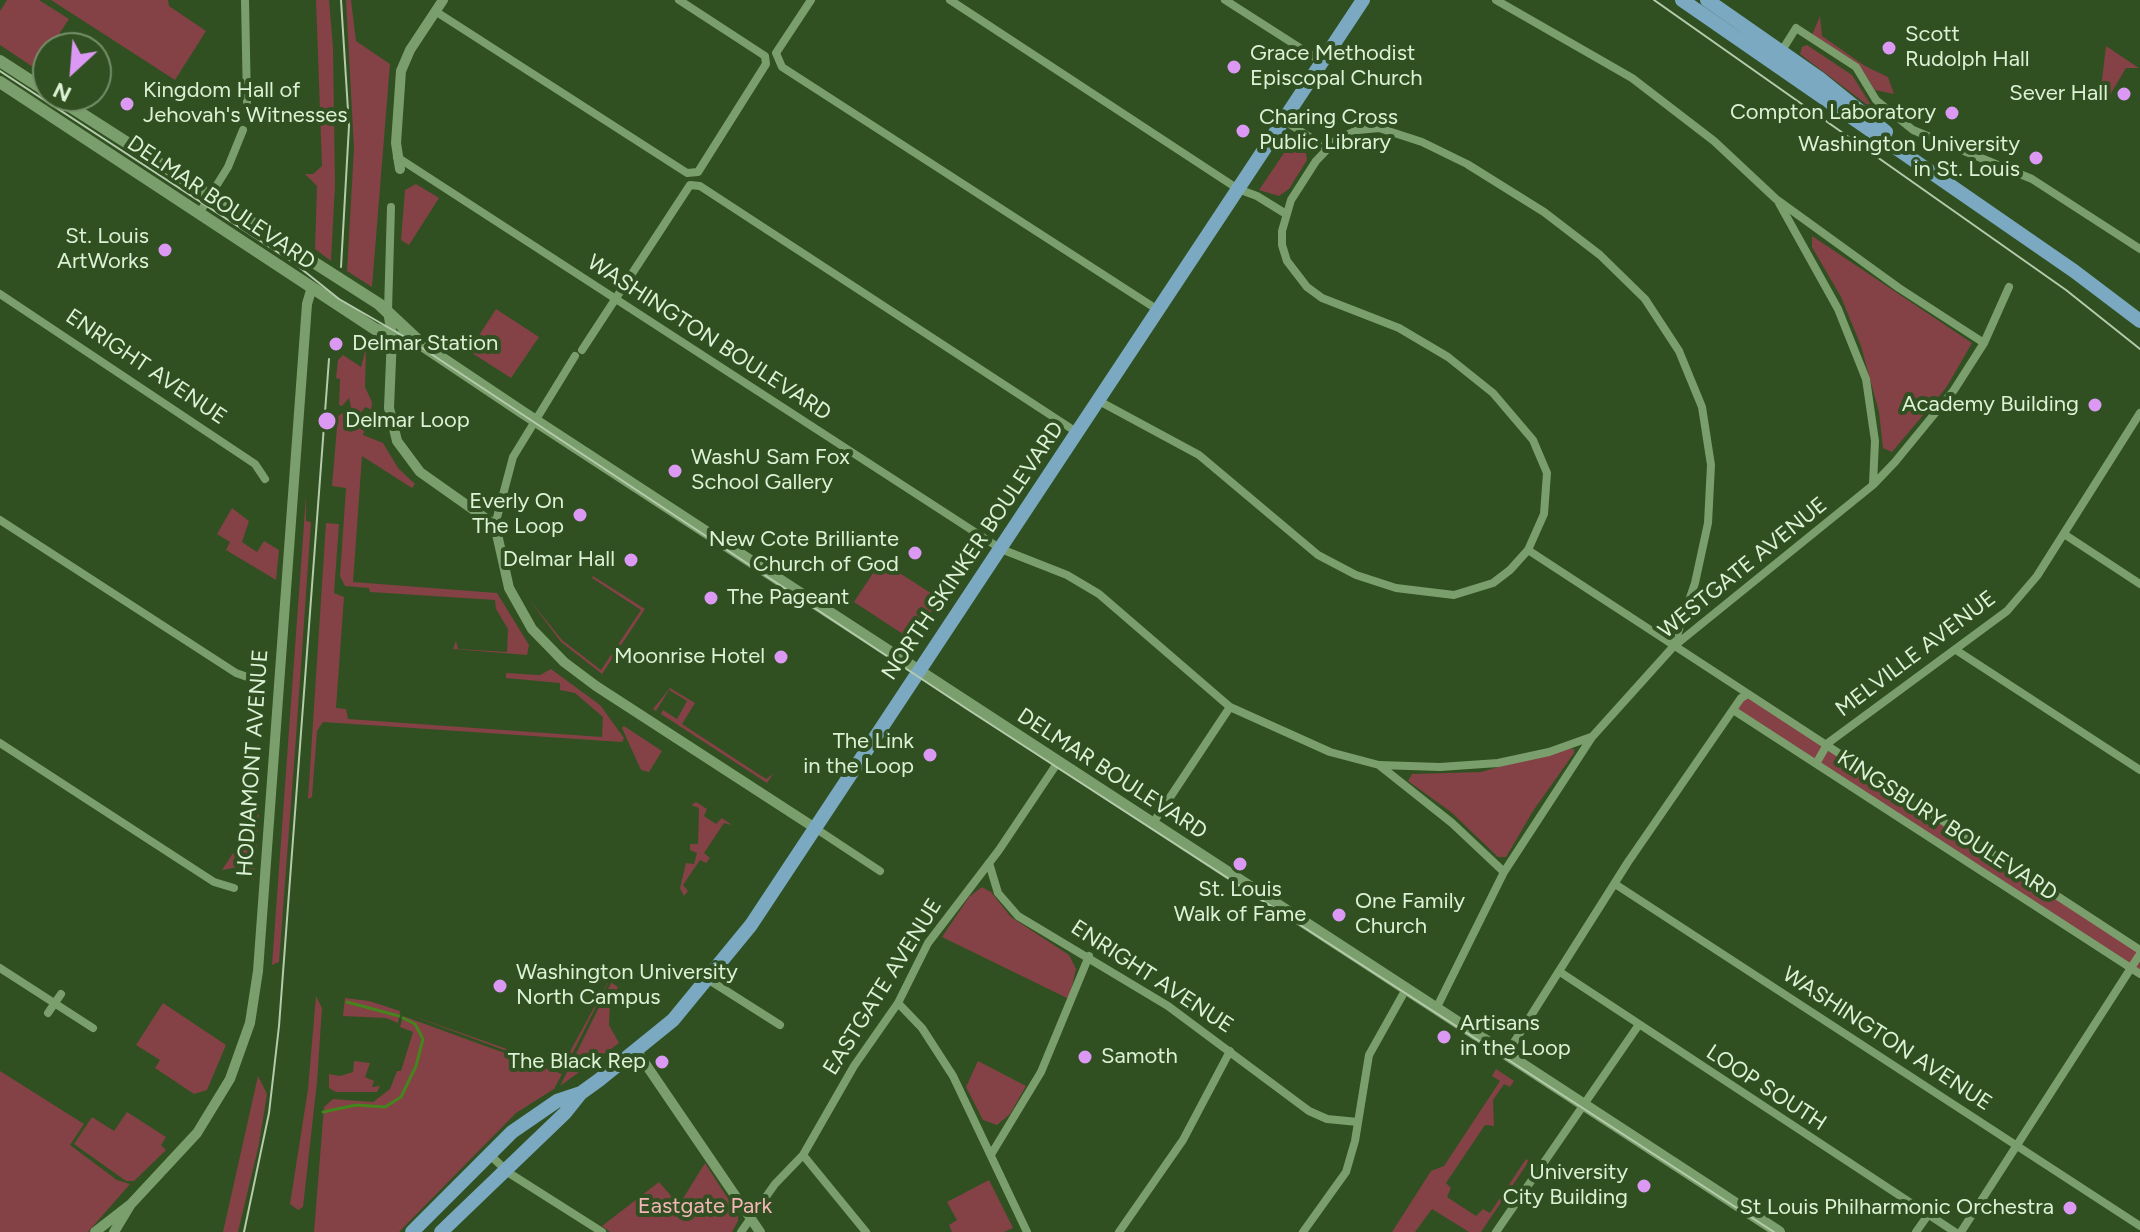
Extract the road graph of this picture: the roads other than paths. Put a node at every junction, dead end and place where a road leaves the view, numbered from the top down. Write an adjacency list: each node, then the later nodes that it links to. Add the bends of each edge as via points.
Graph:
1 (245, 0): 17 (street)
2 (443, 0): 11 (street)
3 (679, 0): 11 (street, via 765,56 766,64 699,170 687,173)
4 (811, 0): 35 (street, via 776,53 782,67)
5 (950, 0): 24 (street)
6 (1225, 0): 14 (street)
7 (1363, 0): 14 (main road, NORTH SKINKER BOULEVARD)
8 (1496, 0): 26 (street, via 1632,78 1714,141)
9 (1682, 0): 12 (main road)
10 (1707, 0): 12 (main road)
11 (435, 11): 22 (street, via 403,64)
12 (1777, 57): 30 (street, via 1796,28 1856,67 1876,100 1913,130 2032,179); 37 (main road)
13 (0, 61): 16 (main road)
14 (1322, 62): 19 (main road, NORTH SKINKER BOULEVARD)
15 (0, 82): 28 (main road, DELMAR BOULEVARD)
16 (32, 82)
17 (247, 102)
18 (79, 112): 25 (main road, DELMAR BOULEVARD)
19 (1283, 120): 21 (street); 24 (main road, NORTH SKINKER BOULEVARD)
20 (243, 130): 25 (street)
21 (1327, 148): 29 (street); 53 (street, via 1358,130 1379,128 1433,147 1544,212 1645,299 1679,351 1702,407 1711,465 1708,523)
22 (397, 157): 23 (street); 34 (street, WASHINGTON BOULEVARD)
23 (400, 169)
24 (1238, 189): 29 (street); 35 (main road, NORTH SKINKER BOULEVARD)
25 (210, 197): 28 (street); 36 (main road, DELMAR BOULEVARD)
26 (1776, 199): 39 (street); 46 (street, via 1838,309 1866,379 1875,441)
27 (391, 207): 36 (street)
28 (200, 212): 31 (main road, DELMAR BOULEVARD)
29 (1286, 214): 51 (street, via 1282,245 1307,287 1399,328 1448,357 1493,393 1533,440 1547,473 1544,514)
30 (2140, 249)
31 (312, 287): 38 (main road, DELMAR BOULEVARD); 101 (street, HODIAMONT AVENUE, via 252,1010 239,1059 210,1115)
32 (2009, 287): 39 (street, WESTGATE AVENUE)
33 (0, 294): 45 (street, ENRIGHT AVENUE, via 255,464)
34 (616, 299): 43 (street); 44 (street, via 690,185 700,186); 50 (street, WASHINGTON BOULEVARD)
35 (1158, 310): 41 (main road, NORTH SKINKER BOULEVARD)
36 (388, 311): 38 (street); 40 (main road, DELMAR BOULEVARD)
37 (2140, 321)
38 (392, 336): 40 (main road, DELMAR BOULEVARD); 48 (street, via 389,408 397,441 420,472)
39 (1984, 343): 46 (street, WESTGATE AVENUE, via 1954,390)
40 (425, 347): 43 (main road, DELMAR BOULEVARD)
41 (1099, 401): 44 (main road, NORTH SKINKER BOULEVARD); 51 (street, via 1199,455 1318,555 1356,575 1396,588 1454,595 1493,583)
42 (2140, 413): 49 (street, MELVILLE AVENUE)
43 (534, 419): 48 (street, via 507,472); 55 (main road, DELMAR BOULEVARD)
44 (1078, 433): 50 (main road, NORTH SKINKER BOULEVARD)
45 (265, 479)
46 (1873, 485): 53 (street, WESTGATE AVENUE)
47 (0, 520): 56 (street)
48 (495, 525): 68 (street, via 504,572 523,615 552,652)
49 (2064, 534): 52 (street); 54 (street, MELVILLE AVENUE, via 2007,611)
50 (1001, 549): 55 (main road, NORTH SKINKER BOULEVARD); 58 (street, via 1099,594)
51 (1528, 550): 53 (street, KINGSBURY BOULEVARD)
52 (2140, 584)
53 (1673, 647): 57 (street, KINGSBURY BOULEVARD); 60 (street, WESTGATE AVENUE)
54 (1956, 650): 62 (street, MELVILLE AVENUE); 66 (street)
55 (919, 672): 63 (main road, DELMAR BOULEVARD); 68 (main road, NORTH SKINKER BOULEVARD)
56 (253, 679)
57 (1748, 694): 59 (street); 62 (street, KINGSBURY BOULEVARD)
58 (1230, 707): 65 (street, via 1330,752); 67 (street)
59 (1733, 710): 64 (street, KINGSBURY BOULEVARD); 72 (street)
60 (1592, 737): 65 (street, via 1498,763); 71 (street, WESTGATE AVENUE)
61 (0, 743): 73 (street, via 214,882)
62 (1828, 743): 64 (street, MELVILLE AVENUE); 74 (street, KINGSBURY BOULEVARD)
63 (1058, 762): 67 (main road, DELMAR BOULEVARD); 69 (street, EASTGATE AVENUE)
64 (1817, 762): 77 (street, KINGSBURY BOULEVARD)
65 (1379, 765): 71 (street)
66 (2140, 770)
67 (1153, 823): 81 (main road, DELMAR BOULEVARD)
68 (815, 828): 70 (street); 80 (main road, NORTH SKINKER BOULEVARD, via 751,925)
69 (989, 863): 75 (street, ENRIGHT AVENUE, via 1009,908); 84 (street, EASTGATE AVENUE, via 928,943)
70 (880, 871)
71 (1504, 872): 85 (street, WESTGATE AVENUE)
72 (1615, 884): 78 (street); 96 (street, WASHINGTON AVENUE)
73 (234, 888)
74 (2140, 952): 77 (street)
75 (1089, 956): 91 (street, ENRIGHT AVENUE); 97 (street, via 1051,1053)
76 (0, 968): 83 (street)
77 (2131, 968): 79 (street, KINGSBURY BOULEVARD); 96 (street)
78 (1560, 972): 88 (street, LOOP SOUTH); 92 (street)
79 (2140, 974)
80 (706, 978): 87 (street); 90 (main road, NORTH SKINKER BOULEVARD, via 673,1020)
81 (1406, 989): 85 (main road, DELMAR BOULEVARD); 95 (street, via 1369,1055)
82 (61, 994): 83 (street)
83 (55, 1003): 86 (street); 89 (street)
84 (898, 1003): 97 (street, via 922,1028 953,1076); 99 (street, EASTGATE AVENUE)
85 (1436, 1009): 92 (main road, DELMAR BOULEVARD)
86 (48, 1013)
87 (780, 1025)
88 (1638, 1026): 94 (street); 102 (street, LOOP SOUTH)
89 (93, 1028)
90 (636, 1050): 93 (main road, NORTH SKINKER BOULEVARD); 103 (street)
91 (1230, 1051): 95 (street, ENRIGHT AVENUE, via 1316,1115); 114 (street, via 1183,1140)
92 (1506, 1055): 94 (main road, DELMAR BOULEVARD)
93 (581, 1093): 98 (main road, NORTH SKINKER BOULEVARD, via 530,1118); 100 (main road, NORTH SKINKER BOULEVARD)
94 (1584, 1105): 116 (street); 117 (main road, DELMAR BOULEVARD)
95 (1358, 1122): 115 (street, via 1346,1172)
96 (2017, 1144): 104 (street, WASHINGTON AVENUE); 120 (street)
97 (992, 1153): 113 (street)
98 (489, 1154): 100 (street); 107 (main road, NORTH SKINKER BOULEVARD)
99 (803, 1155): 103 (street, EASTGATE AVENUE); 112 (street)
100 (504, 1169): 108 (main road, NORTH SKINKER BOULEVARD); 109 (street)
101 (131, 1204): 105 (street, HODIAMONT AVENUE); 106 (street, HODIAMONT AVENUE)
102 (1928, 1215): 118 (street); 119 (street, LOOP SOUTH)
103 (750, 1217): 110 (street, EASTGATE AVENUE); 111 (street)
104 (2140, 1226)
105 (95, 1232)
106 (114, 1232)
107 (412, 1232)
108 (441, 1232)
109 (602, 1232)
110 (741, 1232)
111 (760, 1232)
112 (866, 1232)
113 (1027, 1232)
114 (1119, 1232)
115 (1303, 1232)
116 (1496, 1232)
117 (1779, 1232)
118 (1916, 1232)
119 (1955, 1232)
120 (1961, 1232)

